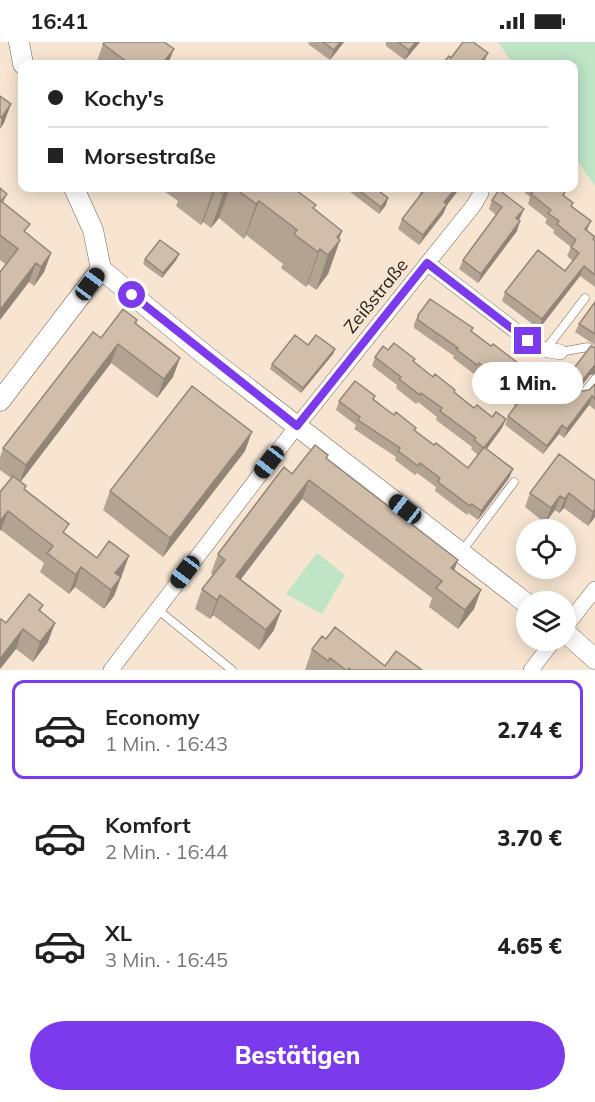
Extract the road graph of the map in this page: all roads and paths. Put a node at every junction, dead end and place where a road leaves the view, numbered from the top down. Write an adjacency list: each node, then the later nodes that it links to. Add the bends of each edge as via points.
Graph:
1 (19, 42): 2 (street)
2 (22, 60)
3 (76, 192): 6 (street, via 93,230)
4 (481, 192): 5 (street, Zeißstraße)
5 (427, 263): 8 (street, via 538,348); 13 (street, Zeißstraße)
6 (101, 269): 12 (street); 13 (street)
7 (585, 298): 8 (lane)
8 (553, 350): 9 (lane, via 588,347)
9 (595, 352)
10 (595, 379): 11 (lane)
11 (582, 396)
12 (0, 401)
13 (297, 426): 15 (street); 18 (street, Zeißstraße)
14 (514, 482): 15 (lane)
15 (461, 552): 17 (street)
16 (595, 588): 19 (street)
17 (516, 595)
18 (157, 609): 23 (street, Zeißstraße); 24 (lane)
19 (576, 613)
20 (576, 642): 22 (street)
21 (546, 651): 25 (street)
22 (595, 659)
23 (111, 670)
24 (232, 670)
25 (531, 670)

